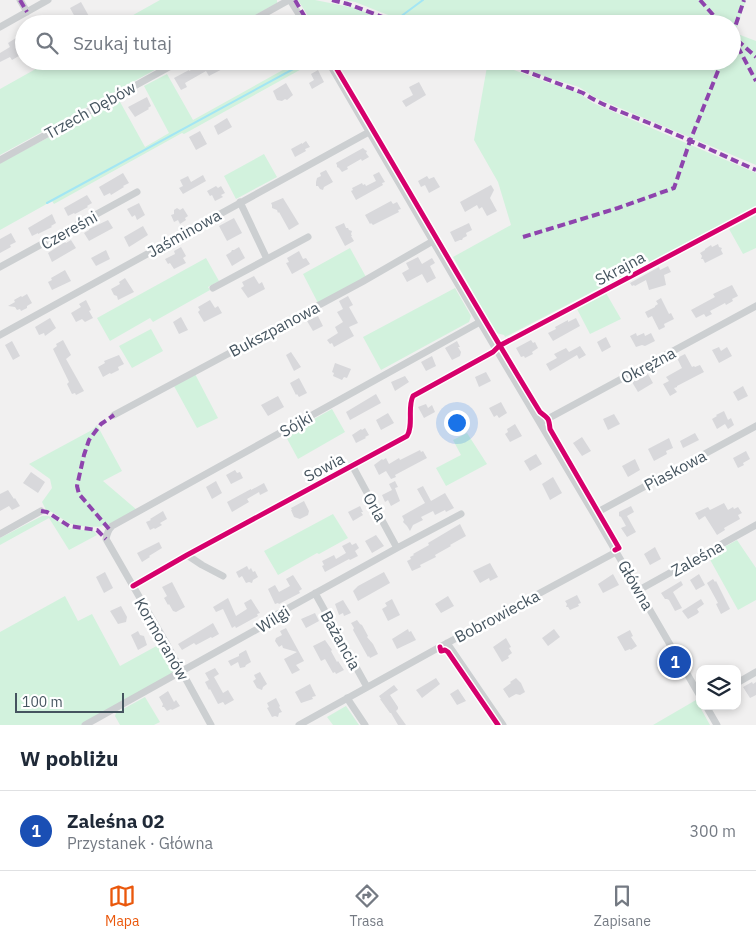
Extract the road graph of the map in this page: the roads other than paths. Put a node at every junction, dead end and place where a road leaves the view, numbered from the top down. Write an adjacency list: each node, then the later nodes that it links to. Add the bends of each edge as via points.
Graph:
1 (20, 0): 4 (street)
2 (48, 0): 4 (street)
3 (289, 0): 6 (street); 7 (street)
4 (27, 12): 5 (street)
5 (22, 15)
6 (262, 15)
7 (299, 15)
8 (15, 19): 9 (street)
9 (0, 27)
10 (164, 70): 13 (street, Trzech Dębów)
11 (334, 70): 12 (street, Główna)
12 (369, 132): 15 (street, Jaśminowa); 18 (street, Główna)
13 (0, 160)
14 (137, 192): 20 (street, Czereśni)
15 (240, 202): 19 (street); 24 (street, Jaśminowa)
16 (756, 210): 25 (street, Skrajna)
17 (308, 237): 19 (street)
18 (433, 241): 23 (street, Główna); 26 (street, Bukszpanowa)
19 (267, 259): 21 (street)
20 (0, 267)
21 (213, 288)
22 (756, 306): 27 (street, Okrężna)
23 (480, 322): 25 (street, Główna); 34 (street, Sójki)
24 (0, 335)
25 (497, 349): 27 (street, Główna); 29 (street, Sowia, via 413,396 407,436)
26 (114, 415)
27 (540, 423): 32 (street, Główna)
28 (756, 426): 32 (street, Piaskowa)
29 (352, 465): 36 (street, Orla); 38 (street, Sowia)
30 (41, 512): 35 (street)
31 (461, 514): 36 (street, Wilgi)
32 (594, 514): 37 (street, Główna)
33 (756, 525): 41 (street, Zaleśna)
34 (112, 526): 40 (street, Kormoranów, via 106,539)
35 (0, 534)
36 (397, 548): 42 (street, Wilgi)
37 (616, 552): 41 (street, Główna); 43 (street, Bobrowiecka)
38 (187, 555): 39 (street); 40 (street, Sowia)
39 (223, 576)
40 (132, 586): 44 (street, Kormoranów)
41 (639, 590): 48 (street, Główna)
42 (315, 593): 44 (street, Wilgi); 47 (street, Bażancia)
43 (447, 643): 47 (street, Bobrowiecka); 55 (street)
44 (181, 672): 51 (street, Wilgi); 52 (street, Kormoranów)
45 (756, 672): 46 (street)
46 (741, 681)
47 (366, 687): 49 (street, Bobrowiecka)
48 (696, 689)
49 (347, 698): 53 (street, Bobrowiecka); 54 (street)
50 (708, 710): 56 (street)
51 (85, 725)
52 (211, 725)
53 (299, 725)
54 (365, 725)
55 (503, 725)
56 (717, 725)

